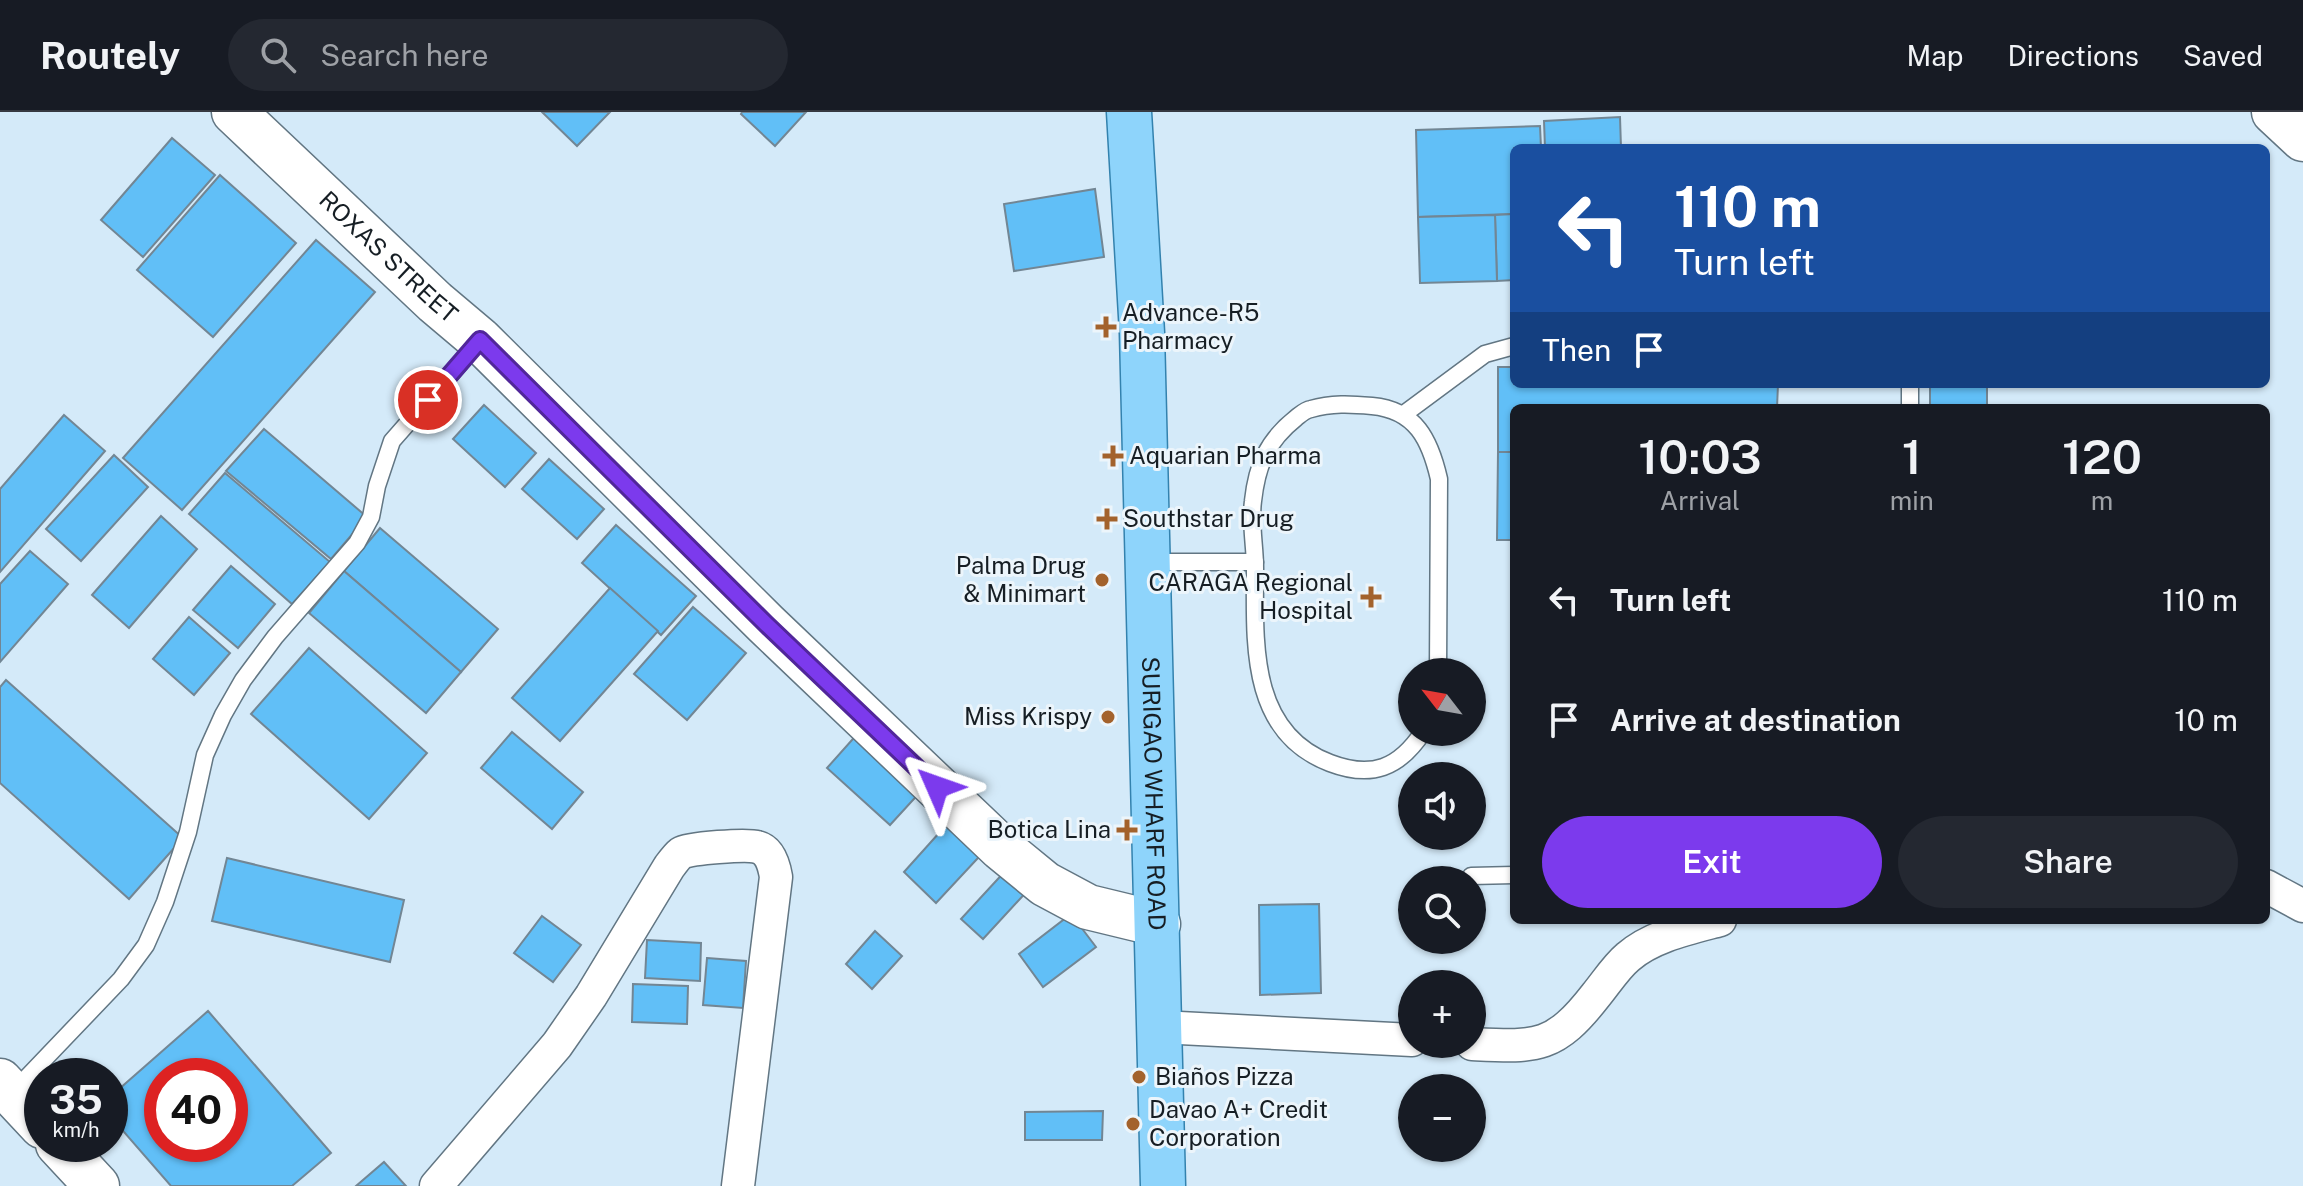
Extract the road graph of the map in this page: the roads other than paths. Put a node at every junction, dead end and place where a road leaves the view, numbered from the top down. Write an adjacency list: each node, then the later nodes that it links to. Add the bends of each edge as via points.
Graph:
1 (234, 112): 5 (street, ROXAS STREET)
2 (1129, 112): 8 (main road, SURIGAO WHARF ROAD)
3 (2274, 112): 4 (street)
4 (2303, 139)
5 (480, 340): 16 (street, ROXAS STREET, via 1001,848 1045,884 1088,907); 21 (lane, via 392,441 371,517 357,543 275,637 223,715 205,755 188,832 146,945 121,979)
6 (1510, 347): 7 (lane, via 1485,354)
7 (1404, 414): 9 (lane, via 1339,404 1308,409 1277,433 1258,469 1252,504); 10 (lane, via 1433,453 1439,479)
8 (1148, 562): 9 (lane); 16 (main road, SURIGAO WHARF ROAD)
9 (1255, 562): 11 (lane, via 1260,680 1268,704 1297,746 1338,766 1367,770 1393,765)
10 (1438, 658)
11 (1414, 746)
12 (1510, 875): 13 (lane)
13 (1486, 876)
14 (2270, 888): 15 (street)
15 (2303, 906)
16 (1158, 924): 18 (main road, SURIGAO WHARF ROAD)
17 (1708, 924): 20 (street, via 1652,942 1628,956 1563,1031 1539,1044)
18 (1160, 1027): 19 (street); 27 (main road, SURIGAO WHARF ROAD)
19 (1398, 1039)
20 (1486, 1045)
21 (6, 1087): 22 (street)
22 (24, 1106)
23 (75, 1162): 24 (street)
24 (97, 1186)
25 (436, 1186): 26 (street, via 557,1045 681,853 758,847 774,864 776,877)
26 (738, 1186)
27 (1163, 1186)

